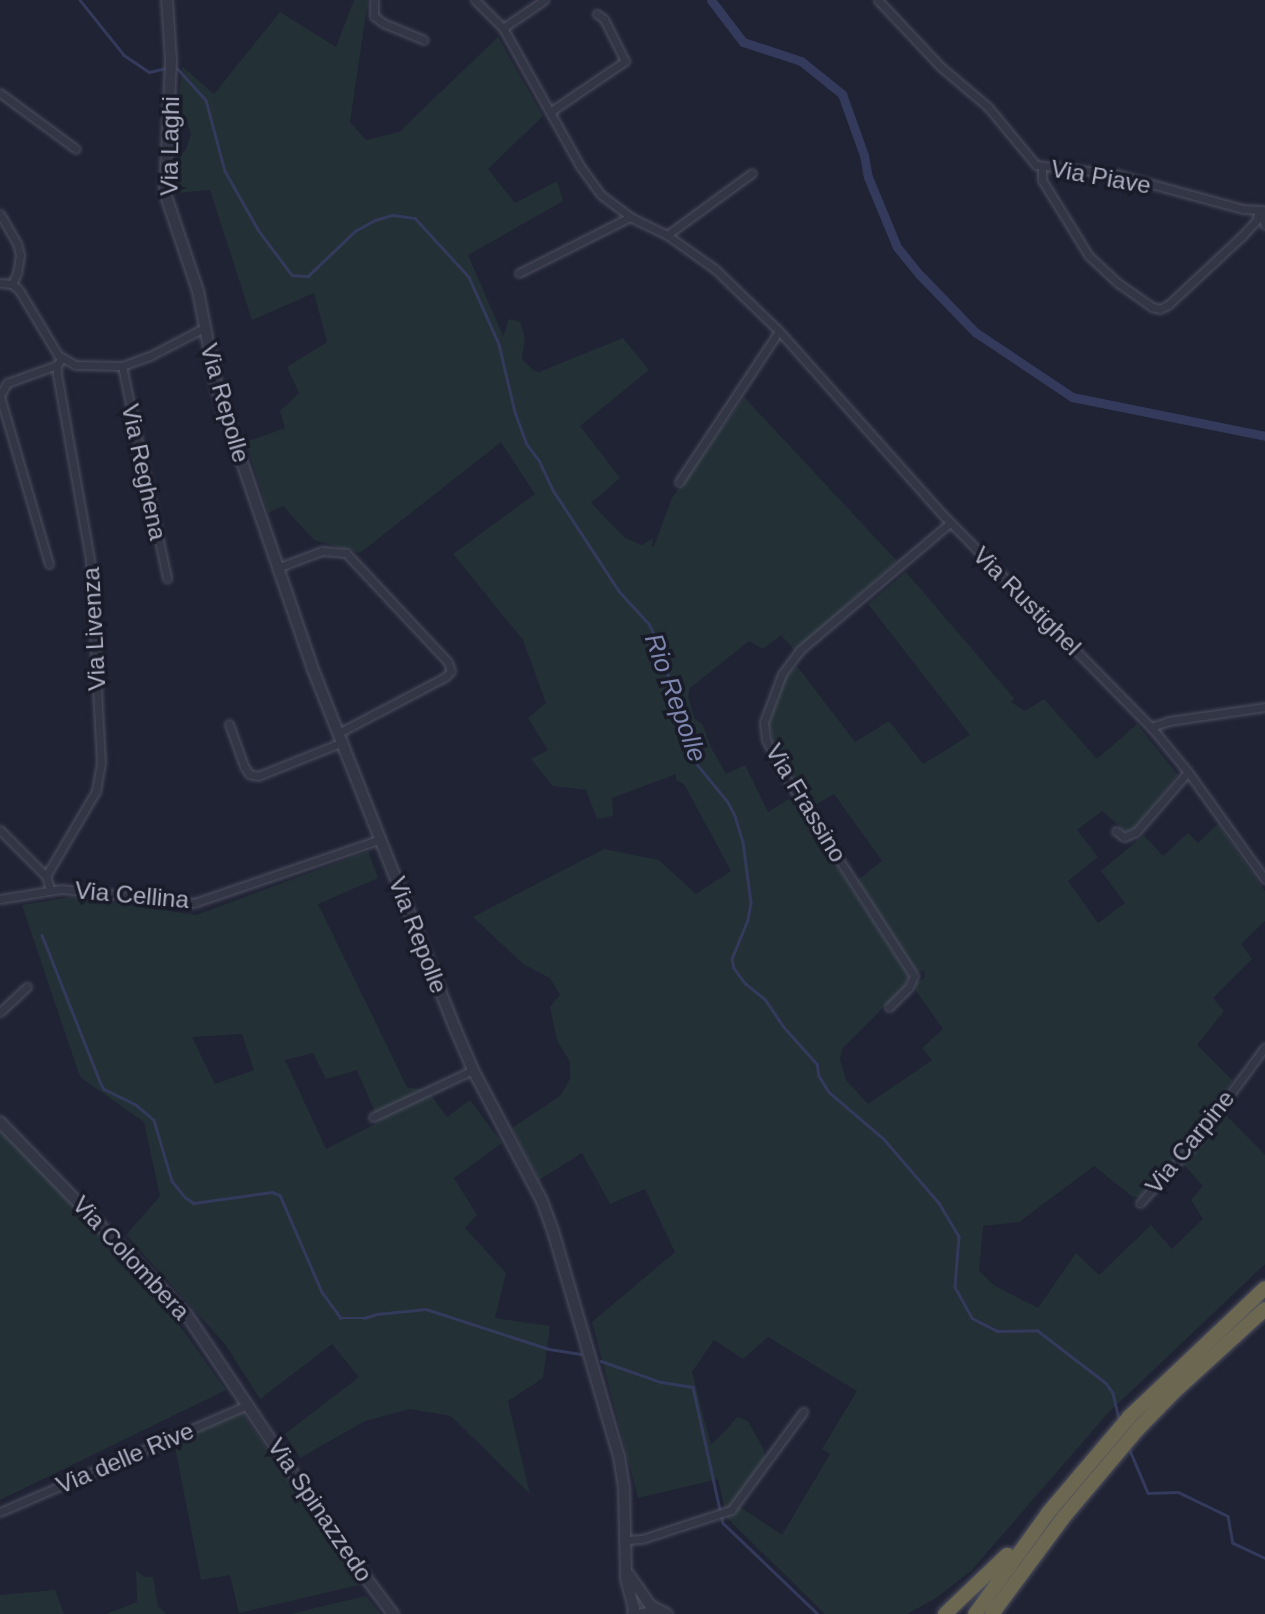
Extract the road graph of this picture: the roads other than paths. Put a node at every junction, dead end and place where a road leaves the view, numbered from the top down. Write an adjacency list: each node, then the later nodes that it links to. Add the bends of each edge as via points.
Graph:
1 (167, 0): 22 (street, Via Laghi, via 171,79 165,193 198,291)
2 (374, 0): 8 (street, via 374,16)
3 (475, 0): 7 (street, Via Rustighel)
4 (544, 0): 7 (street)
5 (878, 0): 12 (street, Via Piave, via 988,107)
6 (597, 14): 10 (street, via 625,61)
7 (503, 28): 10 (street, Via Rustighel)
8 (424, 40)
9 (0, 93): 11 (street)
10 (550, 112): 16 (street, Via Rustighel, via 600,194)
11 (76, 149)
12 (1042, 167): 14 (street, Via Piave, via 1115,174); 14 (street, via 1042,180 1088,256 1118,284 1160,309 1242,236)
13 (752, 173): 18 (street)
14 (1262, 210): 17 (street)
15 (0, 214): 21 (street, via 17,243 18,273)
16 (630, 217): 18 (street, Via Rustighel); 19 (street)
17 (1265, 225)
18 (667, 235): 23 (street, Via Rustighel, via 715,269)
19 (519, 273)
20 (0, 283): 21 (street)
21 (12, 284): 24 (street, via 28,300)
22 (204, 328): 25 (street); 29 (street, Via Repolle, via 217,389)
23 (779, 331): 26 (street); 27 (street, Via Rustighel)
24 (59, 361): 25 (street); 28 (street, via 7,383 0,396); 39 (street, Via Livenza, via 90,559 101,762 96,791)
25 (122, 366): 30 (street, Via Reghena)
26 (679, 482)
27 (950, 523): 33 (street, Via Rustighel); 44 (street, Via Frassino, via 800,650 782,674 764,722 766,739 783,773 914,976)
28 (48, 564)
29 (277, 568): 34 (street, Via Repolle); 34 (street, via 322,551 346,554 448,662 451,671 444,677)
30 (167, 578)
31 (1265, 707): 33 (street)
32 (229, 724): 34 (street, via 244,766 249,774 258,776)
33 (1151, 727): 35 (street, Via Rustighel)
34 (341, 738): 38 (street, Via Repolle)
35 (1188, 772): 37 (street, via 1136,832 1124,836); 40 (street, Via Rustighel)
36 (0, 830): 39 (street)
37 (1116, 831)
38 (381, 839): 41 (street, Via Cellina, via 194,903); 47 (street, Via Repolle)
39 (46, 876): 41 (street)
40 (1265, 879)
41 (50, 889): 42 (street, Via Cellina)
42 (0, 899)
43 (27, 987): 45 (street)
44 (889, 1007)
45 (0, 1012)
46 (1265, 1047): 50 (street, Via Carpine, via 1191,1147)
47 (473, 1070): 48 (street); 58 (street, Via Repolle, via 553,1231 613,1429 624,1488)
48 (373, 1117)
49 (0, 1122): 53 (street, Via Colombera, via 187,1315)
50 (1140, 1203)
51 (1265, 1288): 55 (highway)
52 (1265, 1309): 55 (highway)
53 (249, 1405): 57 (street, Via delle Rive); 60 (street, Via Spinazzedo, via 339,1542)
54 (803, 1412): 58 (street, via 732,1510)
55 (1144, 1412): 56 (highway)
56 (1098, 1460): 64 (highway, via 1057,1491 988,1576); 65 (highway, via 1048,1513); 66 (highway)
57 (0, 1512)
58 (626, 1540): 59 (street, Via Repolle)
59 (625, 1568): 61 (street, Via Repolle); 63 (street, via 651,1606)
60 (393, 1614)
61 (633, 1614)
62 (642, 1614): 63 (street)
63 (667, 1614)
64 (945, 1614)
65 (975, 1614)
66 (992, 1614)

